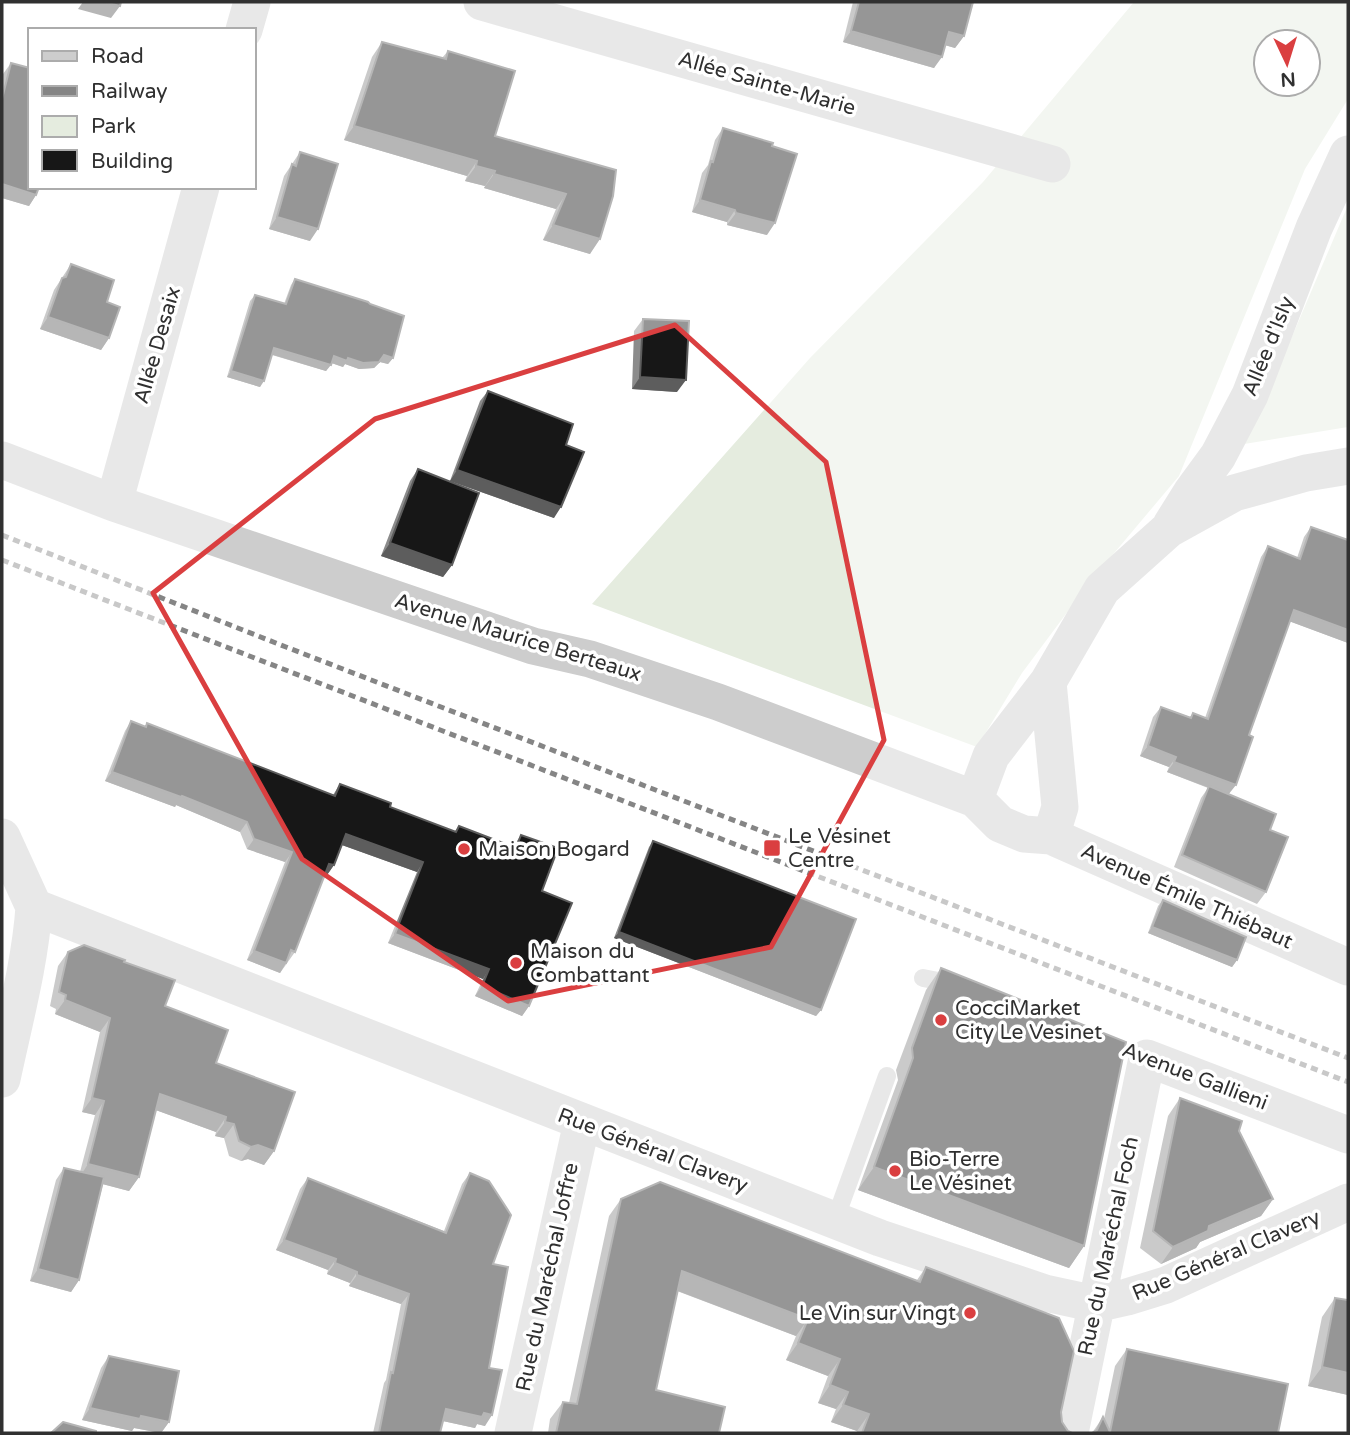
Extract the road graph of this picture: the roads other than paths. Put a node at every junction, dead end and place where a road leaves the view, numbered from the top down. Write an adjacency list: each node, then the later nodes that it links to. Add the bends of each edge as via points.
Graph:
1 (252, 2): 3 (street)
2 (482, 2): 5 (street, Allée Sainte-Marie)
3 (245, 28)
4 (1348, 155): 10 (street, Allée d'Isly, via 1314,228 1250,395 1218,456)
5 (1052, 164)
6 (200, 189): 9 (street, Allée Desaix)
7 (2, 460): 9 (street, Avenue Maurice Berteaux)
8 (1348, 466): 10 (street, via 1234,493)
9 (114, 503): 12 (street, Avenue Maurice Berteaux, via 533,646 674,687)
10 (1169, 529): 11 (street, via 1102,589)
11 (1048, 682): 12 (street, via 991,756); 13 (street, via 1060,807)
12 (975, 799): 13 (street, Avenue Maurice Berteaux, via 1000,824)
13 (1037, 835): 16 (street, Avenue Émile Thiébaut)
14 (2, 837): 15 (street)
15 (34, 907): 21 (street); 22 (street, Rue Général Clavery)
16 (1348, 967)
17 (923, 978): 18 (lane)
18 (973, 990)
19 (1141, 1056): 23 (street, Avenue Gallieni); 26 (street, Rue du Maréchal Foch)
20 (887, 1076): 25 (lane)
21 (2, 1079)
22 (582, 1122): 25 (street, Rue Général Clavery); 27 (street, Rue du Maréchal Joffre)
23 (1348, 1135)
24 (1348, 1202): 26 (street, Rue Général Clavery, via 1166,1285)
25 (835, 1220): 26 (street, Rue Général Clavery, via 1045,1293)
26 (1097, 1304): 28 (street, Rue du Maréchal Foch)
27 (513, 1433)
28 (1070, 1433)

